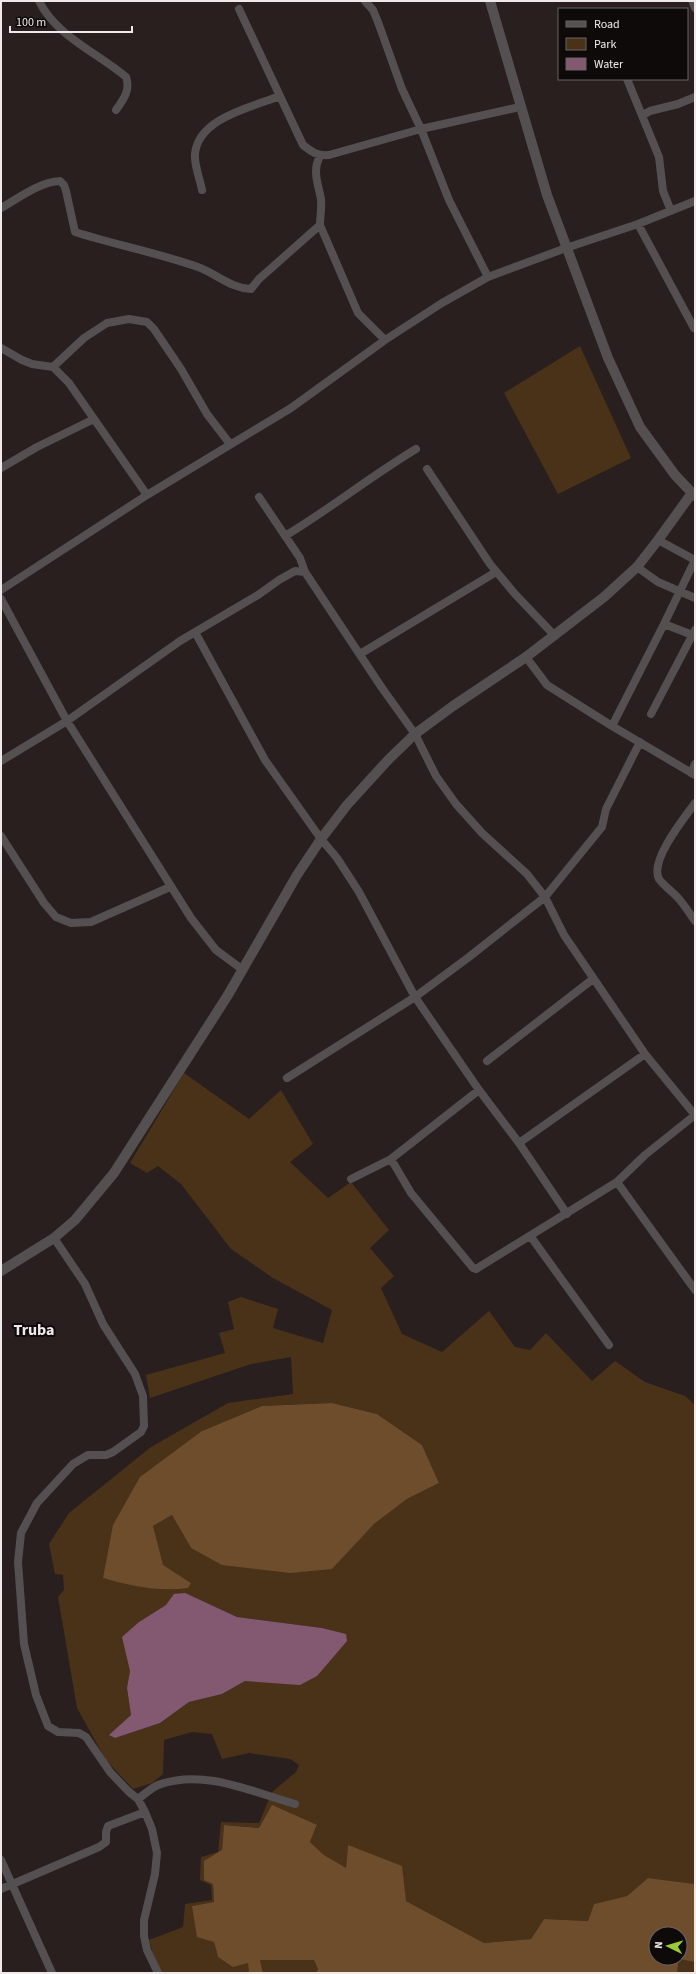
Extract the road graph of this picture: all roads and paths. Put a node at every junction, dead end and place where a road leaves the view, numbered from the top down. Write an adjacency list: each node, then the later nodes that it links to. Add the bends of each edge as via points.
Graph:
1 (39, 1): 9 (street, via 56,25 126,77 129,84 126,95)
2 (365, 1): 11 (street, via 378,22 402,89)
3 (490, 1): 8 (street)
4 (239, 9): 6 (street)
5 (627, 80): 10 (street)
6 (280, 96): 12 (street, via 303,145); 13 (street, via 215,121 204,131 194,155)
7 (695, 97): 10 (street)
8 (520, 107): 11 (street); 19 (street)
9 (116, 110)
10 (643, 115): 16 (street, via 659,157 664,191)
11 (421, 128): 12 (street, via 343,152); 20 (street, via 449,200)
12 (320, 156): 18 (street, via 316,163 316,181 321,200)
13 (202, 190)
14 (695, 201): 16 (street)
15 (1, 208): 18 (street, via 36,189 60,181 66,191 75,232 200,268 222,281 243,289 251,289)
16 (671, 211): 17 (street)
17 (638, 224): 19 (street); 21 (street)
18 (320, 225): 22 (street, via 358,313)
19 (566, 248): 20 (street); 30 (street, via 608,358 640,427 665,463)
20 (488, 277): 22 (street)
21 (694, 328)
22 (385, 340): 26 (street, via 291,408)
23 (1, 348): 24 (street, via 32,364)
24 (53, 367): 25 (street, via 69,383); 26 (street, via 102,324 120,319 146,322 154,329 207,414)
25 (94, 419): 28 (street); 31 (street)
26 (230, 444): 31 (street)
27 (416, 449): 33 (street, via 385,467 320,515)
28 (1, 468)
29 (427, 469): 38 (street)
30 (693, 494): 34 (street)
31 (147, 495): 39 (street)
32 (259, 497): 33 (street)
33 (285, 536): 37 (street, via 300,558)
34 (658, 540): 35 (street); 36 (street)
35 (695, 560): 40 (street)
36 (636, 567): 40 (street, via 658,582); 46 (street, via 604,597)
37 (305, 572): 44 (street, via 291,572 258,595); 47 (street)
38 (496, 572): 46 (street); 47 (street)
39 (1, 590)
40 (679, 591): 41 (street); 43 (street)
41 (695, 598)
42 (1, 599): 50 (street)
43 (664, 624): 45 (street); 51 (street)
44 (195, 632): 50 (street); 59 (street, via 265,760)
45 (694, 634): 49 (street)
46 (555, 636): 48 (street)
47 (360, 654): 52 (street)
48 (526, 657): 51 (street, via 547,685); 52 (street)
49 (651, 714)
50 (67, 721): 54 (street); 60 (street)
51 (612, 726): 53 (street)
52 (415, 734): 59 (street, via 347,805); 61 (street, via 436,776 456,804 482,833 527,874)
53 (640, 742): 56 (street); 61 (street, via 606,809 602,827)
54 (1, 761)
55 (695, 764): 56 (street)
56 (693, 774)
57 (695, 803): 62 (street, via 670,839 657,872 659,879 678,898)
58 (1, 836): 60 (street, via 44,903 56,917 71,923 91,922)
59 (321, 840): 63 (street, via 276,910); 65 (street, via 337,858 359,892)
60 (170, 887): 63 (street, via 216,950)
61 (545, 897): 64 (street, via 564,936); 65 (street)
62 (695, 921)
63 (243, 970): 77 (street, via 114,1173 79,1215)
64 (593, 979): 66 (street); 67 (street)
65 (415, 997): 68 (street); 69 (street)
66 (645, 1054): 70 (street); 71 (street)
67 (487, 1061)
68 (287, 1078)
69 (479, 1090): 71 (street); 72 (street)
70 (695, 1115): 74 (street, via 645,1155)
71 (520, 1143): 75 (street)
72 (391, 1160): 73 (street); 76 (street, via 411,1193 473,1268 481,1267)
73 (351, 1179)
74 (617, 1182): 75 (street); 79 (street)
75 (567, 1214): 76 (street)
76 (531, 1237): 80 (street)
77 (54, 1238): 78 (street); 81 (street, via 85,1284 99,1318 135,1374 143,1396 144,1426 141,1432 113,1452 106,1455 88,1455 73,1464 51,1486 28,1518 21,1533 18,1562 24,1644 36,1695 48,1726 58,1732 79,1733 86,1737 110,1772)
78 (1, 1271)
79 (695, 1290)
80 (609, 1345)
81 (138, 1799): 82 (street, via 159,1784 189,1778 224,1783); 83 (street)
82 (295, 1804)
83 (145, 1812): 85 (street, via 108,1826 106,1842 99,1847); 88 (street, via 157,1853 155,1874 144,1920 144,1936 147,1950)
84 (1, 1860): 85 (street)
85 (12, 1884): 86 (street); 87 (street)
86 (1, 1889)
87 (52, 1973)
88 (158, 1973)

